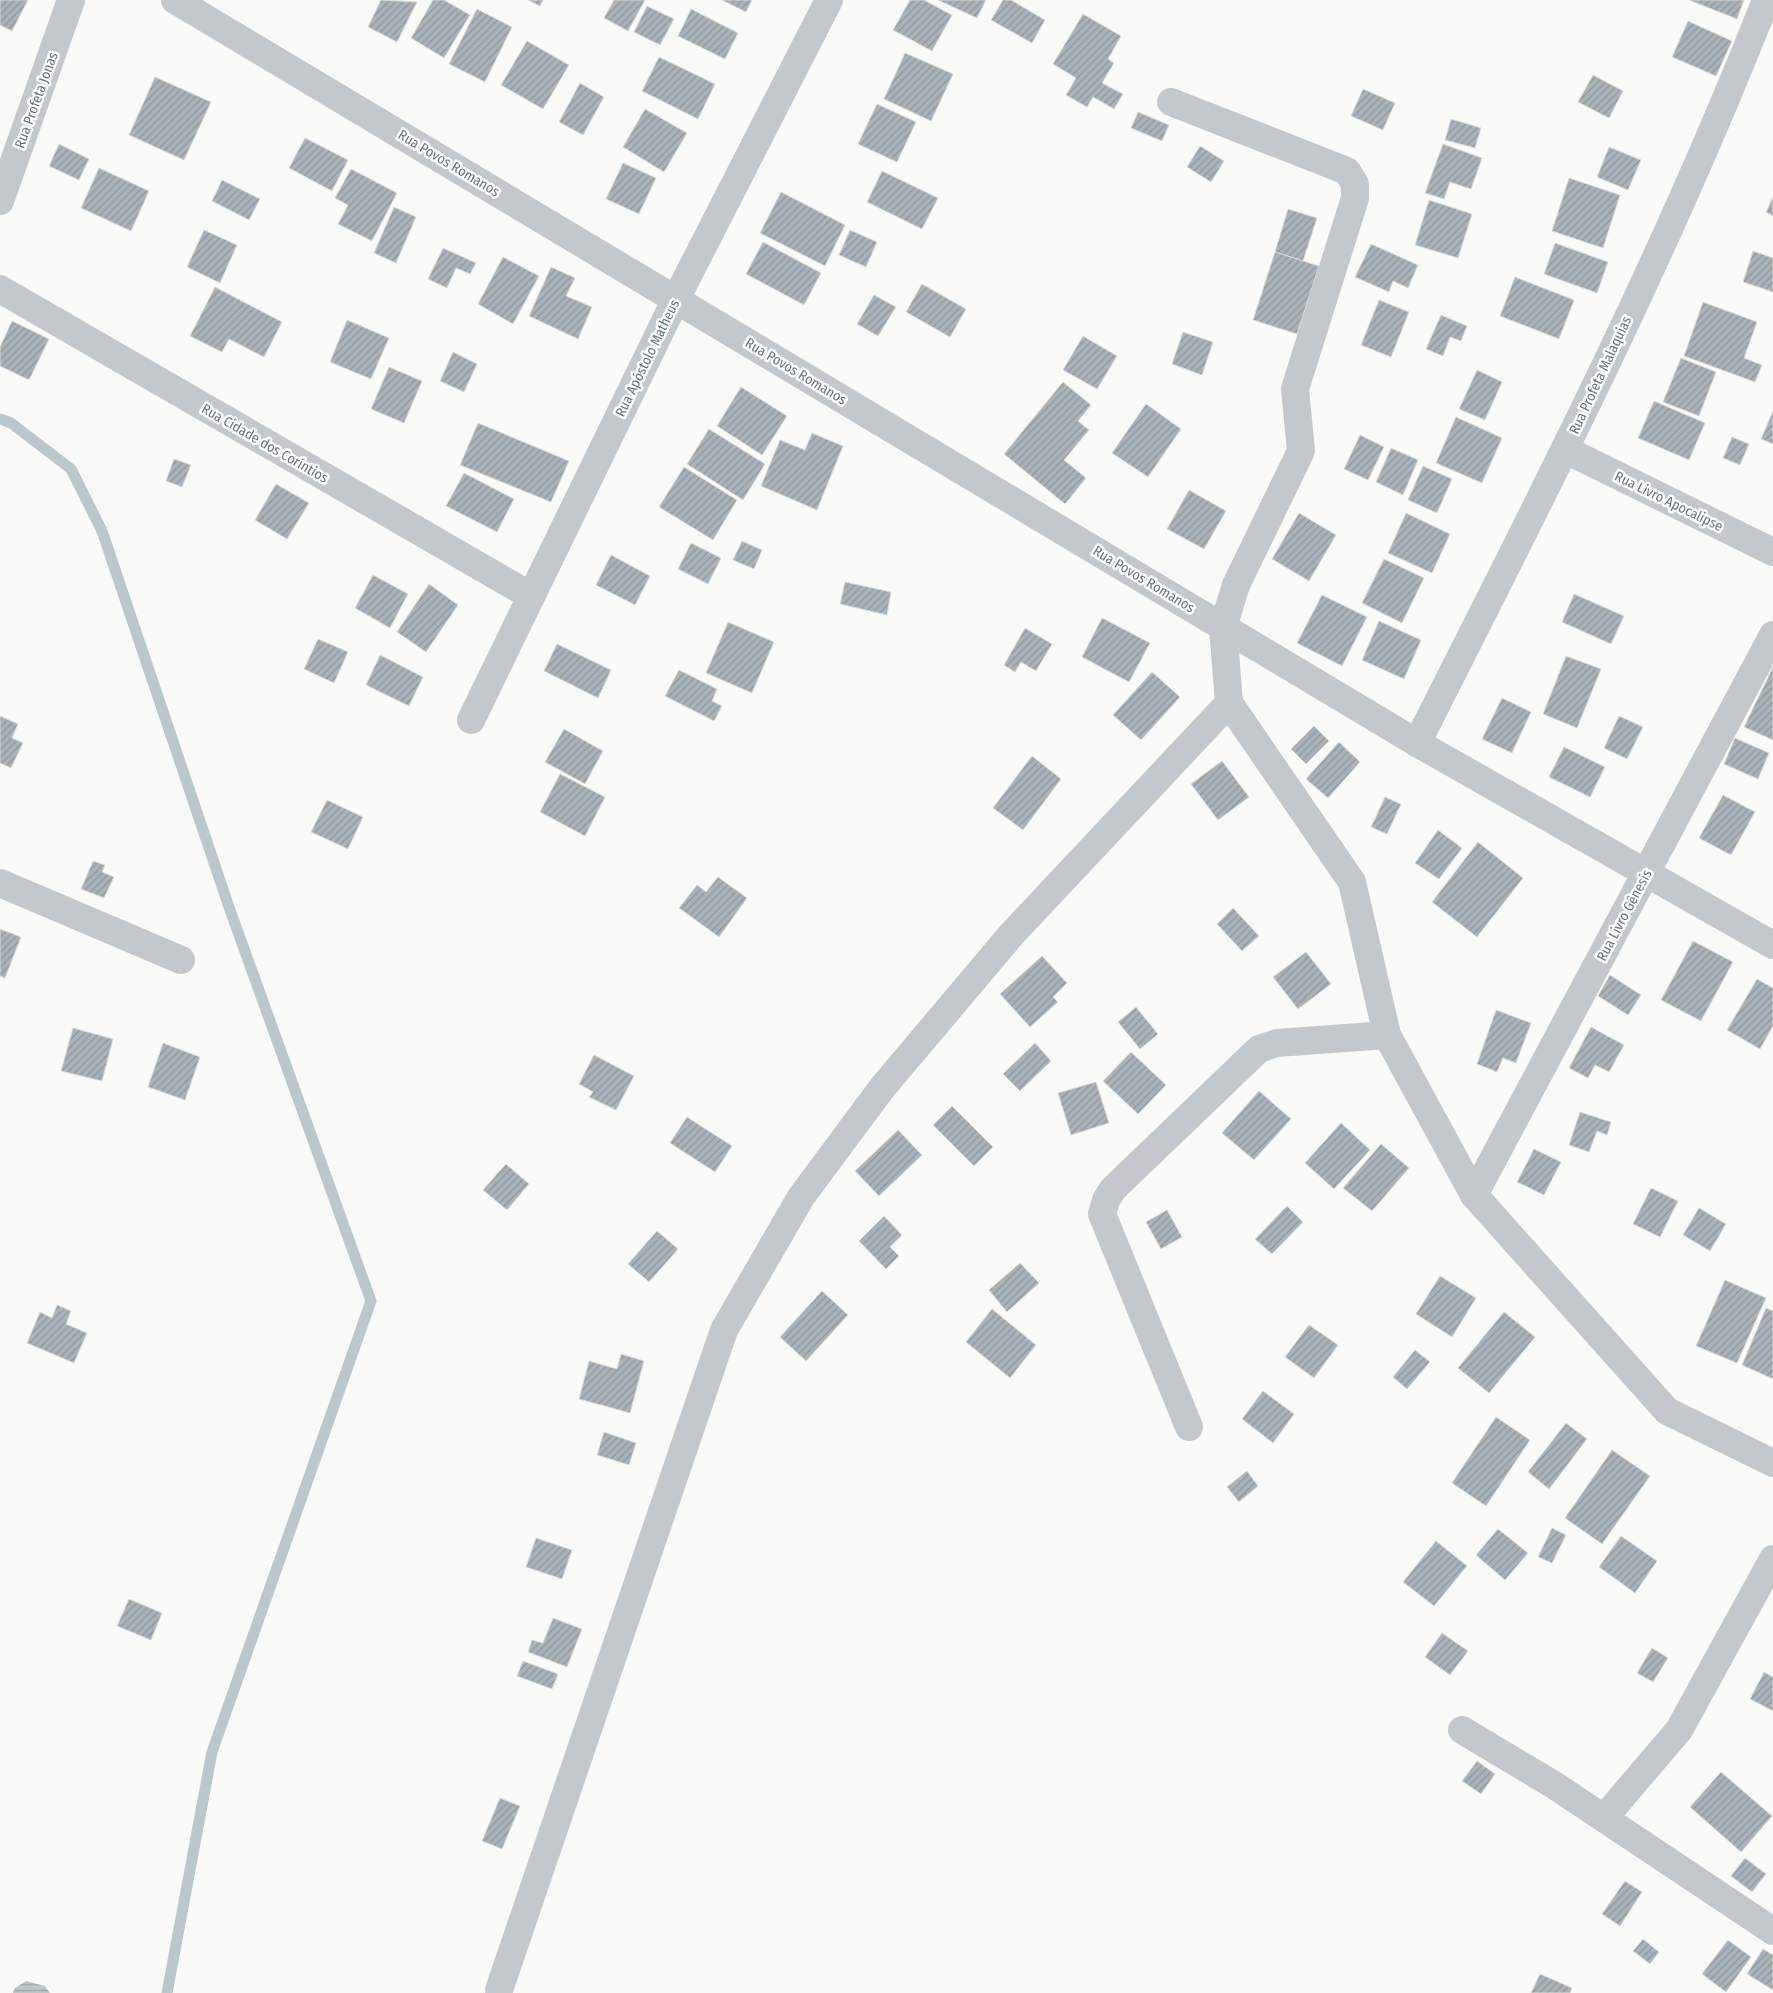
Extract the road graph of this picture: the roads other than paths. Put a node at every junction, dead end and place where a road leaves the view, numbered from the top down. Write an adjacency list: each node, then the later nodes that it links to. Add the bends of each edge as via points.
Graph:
1 (71, 0): 6 (street, Rua Profeta Jonas)
2 (175, 0): 8 (street, Rua Povos Romanos)
3 (829, 0): 8 (street, Rua Apóstolo Matheus)
4 (1766, 0): 9 (street, Rua Profeta Malaquias, via 1727,100)
5 (1170, 102): 12 (street, via 1347,171 1355,184 1355,198 1295,389 1301,451 1236,585)
6 (0, 201)
7 (0, 289): 11 (street, Rua Cidade dos Coríntios)
8 (676, 299): 11 (street, Rua Apóstolo Matheus); 12 (street, Rua Povos Romanos)
9 (1566, 450): 10 (street, Rua Livro Apocalipse); 16 (street, Rua Profeta Malaquias)
10 (1773, 552)
11 (531, 596): 15 (street, Rua Apóstolo Matheus)
12 (1223, 627): 14 (street); 16 (street, Rua Povos Romanos)
13 (1773, 635): 17 (street, Rua Livro Gênesis)
14 (1229, 703): 21 (street, via 1352,882); 29 (street, via 1010,935 882,1088 801,1197 724,1330)
15 (471, 720)
16 (1417, 743): 17 (street, Rua Povos Romanos)
17 (1646, 873): 19 (street, Rua Povos Romanos); 22 (street, Rua Livro Gênesis)
18 (0, 883): 20 (street)
19 (1773, 945)
20 (181, 960)
21 (1387, 1036): 22 (street); 23 (street, via 1277,1043 1259,1049 1112,1189 1106,1200 1102,1214)
22 (1474, 1195): 24 (street, via 1667,1411)
23 (1189, 1426)
24 (1773, 1463)
25 (1773, 1559): 27 (street, via 1679,1730)
26 (1462, 1730): 27 (street)
27 (1604, 1818): 28 (street)
28 (1773, 1930)
29 (499, 1990)

